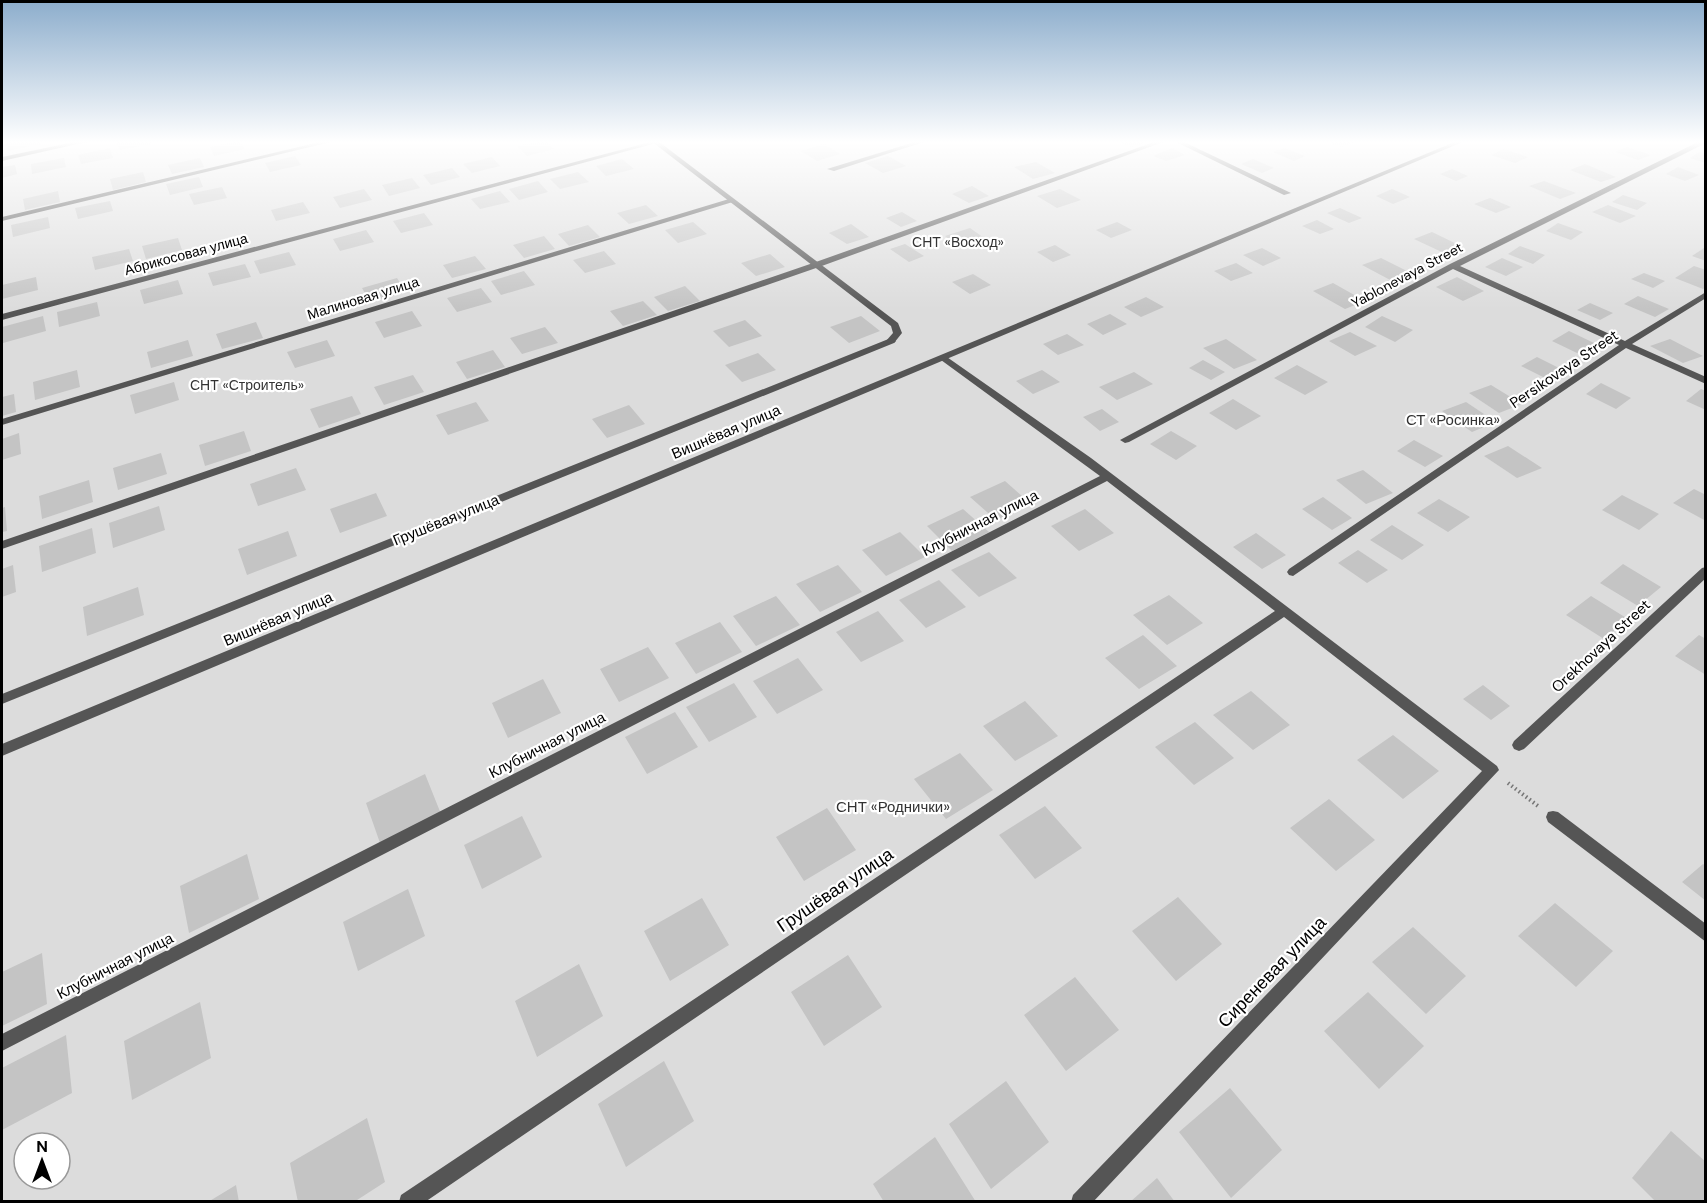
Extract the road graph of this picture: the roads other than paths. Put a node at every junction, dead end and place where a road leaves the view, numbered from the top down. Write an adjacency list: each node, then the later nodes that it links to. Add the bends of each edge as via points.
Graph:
1 (94, 197): 8 (street)
2 (448, 197): 12 (street, Абрикосовая улица)
3 (727, 197): 7 (street)
4 (1006, 197): 9 (street)
5 (1328, 197): 14 (street, Вишнёвая улица)
6 (1592, 197): 10 (street, Yablonevaya Street)
7 (732, 201): 9 (street); 16 (street, Малиновая улица)
8 (2, 219)
9 (816, 265): 19 (street); 23 (street, Грушёвая улица, via 895,325 898,333 891,341)
10 (1453, 266): 13 (street); 17 (street, Yablonevaya Street)
11 (1706, 294): 13 (street, Persikovaya Street)
12 (2, 317)
13 (1626, 344): 15 (street); 21 (street, Persikovaya Street)
14 (944, 358): 18 (street); 25 (street, Вишнёвая улица)
15 (1706, 381)
16 (2, 422)
17 (1125, 440)
18 (1108, 476): 22 (street); 28 (street, Клубничная улица)
19 (2, 545)
20 (1706, 571): 24 (street, Orekhovaya Street)
21 (1293, 572)
22 (1284, 611): 29 (street, Грушёвая улица); 30 (street, Сиреневая улица, via 1492,770)
23 (2, 699)
24 (1519, 745)
25 (2, 750)
26 (1553, 817): 27 (street)
27 (1706, 934)
28 (2, 1043)
29 (408, 1202)
30 (1080, 1202)

